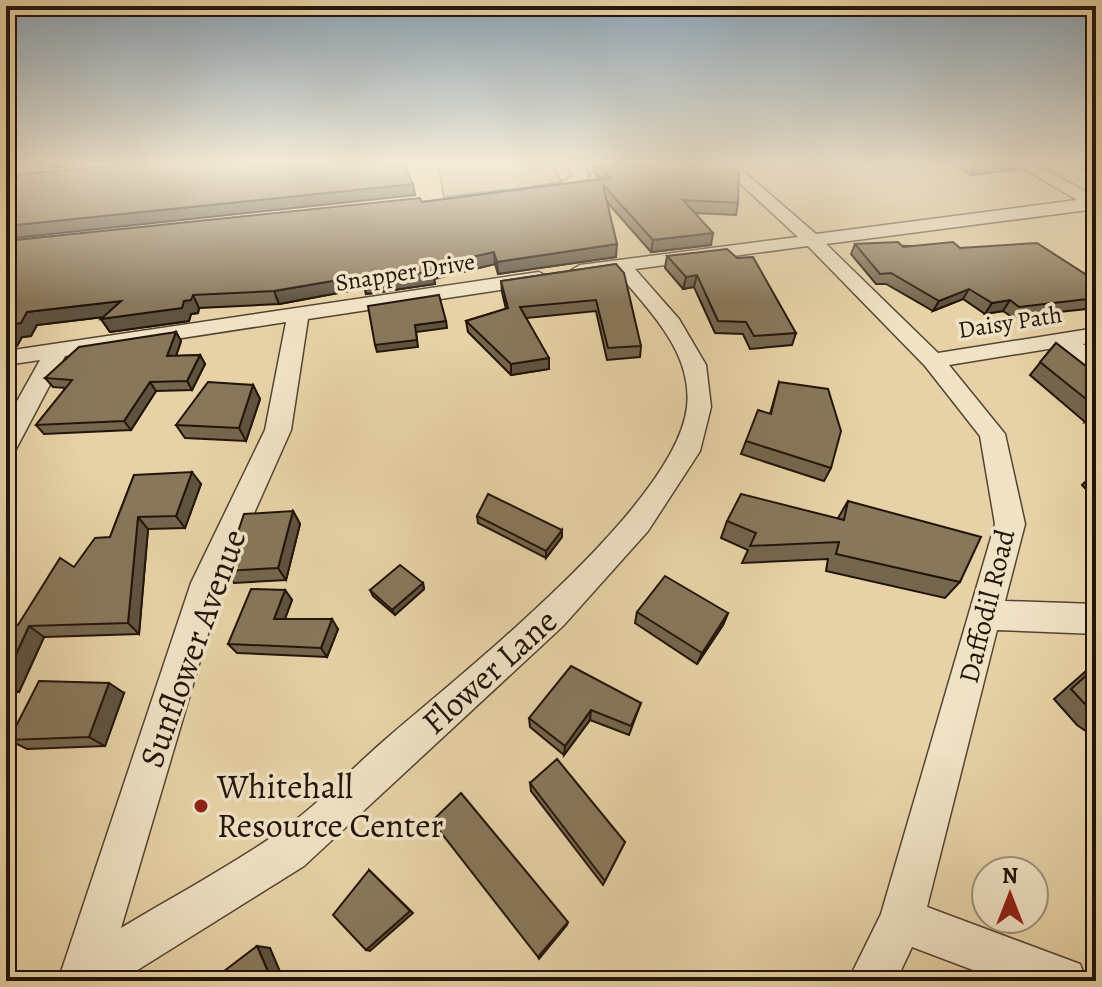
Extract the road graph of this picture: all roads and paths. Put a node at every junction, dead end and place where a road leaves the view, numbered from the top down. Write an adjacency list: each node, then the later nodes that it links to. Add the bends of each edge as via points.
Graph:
1 (779, 211): 3 (street, Daffodil Road)
2 (1033, 211): 3 (street, Snapper Drive)
3 (812, 240): 4 (street, Snapper Drive); 10 (street, Daffodil Road)
4 (621, 265): 5 (street, Snapper Drive); 16 (street, Flower Lane, via 671,324 695,365 699,407 687,451 638,523 551,616 289,851)
5 (298, 315): 8 (street, Snapper Drive); 16 (street, Sunflower Avenue, via 278,430 207,583)
6 (1096, 335): 7 (street, Daisy Path)
7 (1064, 340): 10 (street, Daisy Path); 11 (street)
8 (57, 350): 9 (street, Snapper Drive); 12 (street)
9 (6, 358)
10 (933, 361): 13 (street, Daffodil Road, via 992,434 1010,524)
11 (1096, 364)
12 (6, 444)
13 (985, 615): 14 (street); 15 (street, Daffodil Road)
14 (1096, 619)
15 (901, 920): 17 (street, Daffodil Road); 18 (street)
16 (83, 979)
17 (872, 981)
18 (1063, 981)

